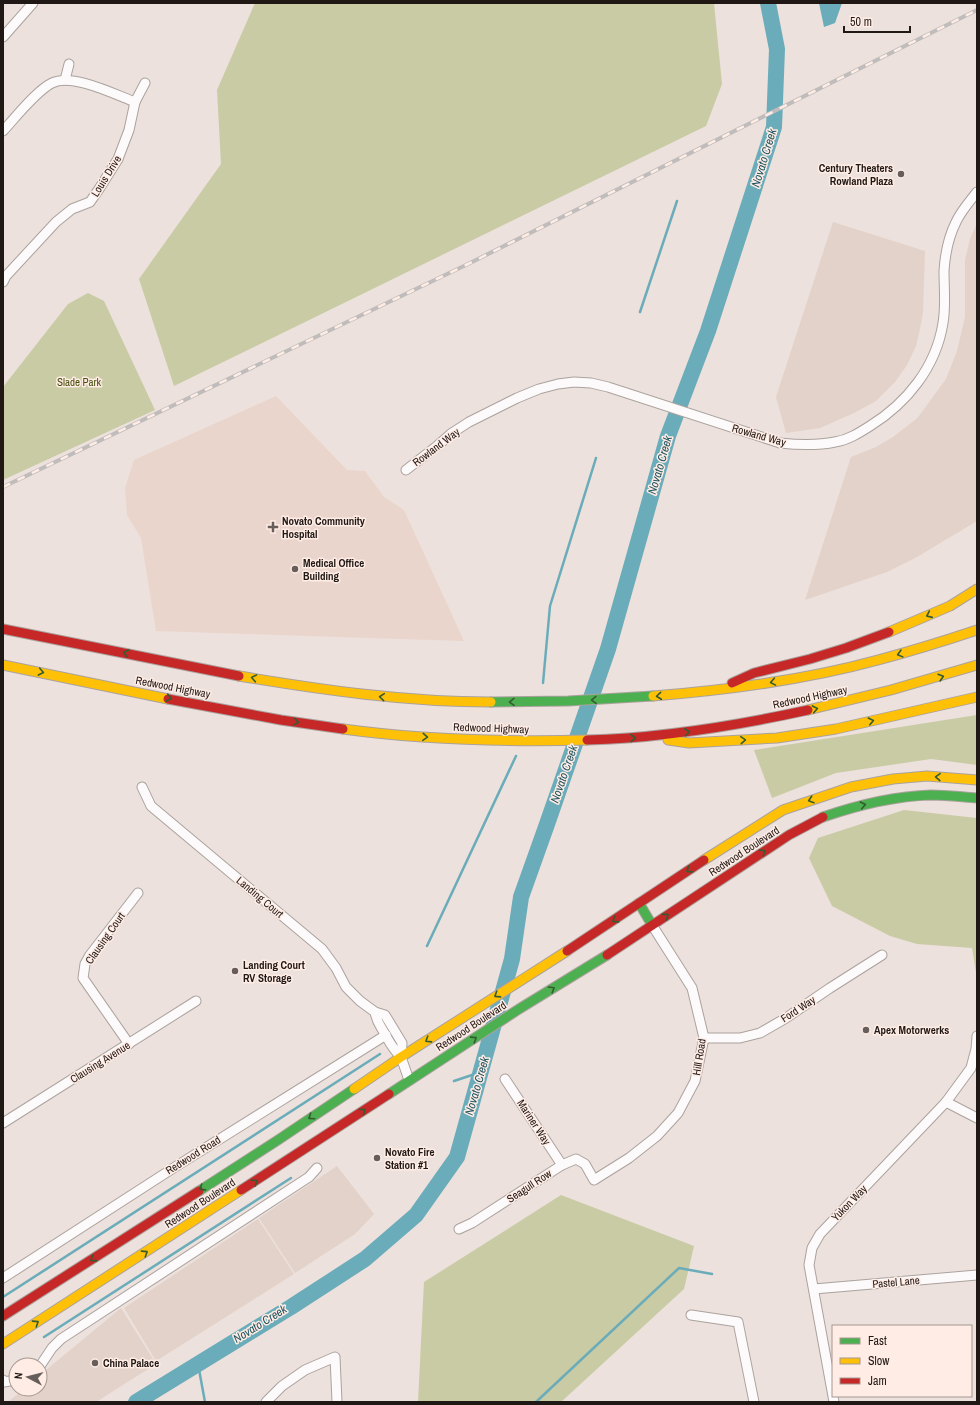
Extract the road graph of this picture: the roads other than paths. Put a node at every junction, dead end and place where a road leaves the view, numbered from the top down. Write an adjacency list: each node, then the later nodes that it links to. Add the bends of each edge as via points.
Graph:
1 (33, 3): 2 (street)
2 (3, 36)
3 (69, 64): 4 (street)
4 (65, 80): 6 (street, via 80,82); 7 (street, via 52,83 37,94)
5 (145, 84): 6 (street, Louis Drive)
6 (135, 102): 9 (street, Louis Drive, via 129,130 118,159 90,202 72,209 56,222)
7 (3, 131)
8 (977, 192): 10 (street, Rowland Way, via 956,221 947,249 944,270 944,316 939,338 924,372 904,400 890,413 855,435 836,442 801,445 780,443 629,393 591,383 574,382 539,389 469,422)
9 (3, 282)
10 (406, 470)
11 (977, 589): 16 (main road, one-way to 16, via 950,606 912,623 846,648 754,673)
12 (3, 629): 16 (main road, Redwood Highway, one-way to 12, via 632,699 551,702 436,701 369,696 234,674)
13 (977, 630): 16 (main road, Redwood Highway, one-way to 16, via 818,675)
14 (3, 665): 18 (main road, Redwood Highway, one-way to 18, via 232,711 376,734 538,741)
15 (977, 665): 18 (main road, Redwood Highway, one-way to 15, via 828,706 885,693)
16 (712, 691)
17 (977, 697): 18 (main road, one-way to 17, via 689,743 777,738 836,729)
18 (648, 737)
19 (977, 780): 23 (main road, Redwood Boulevard, one-way to 23, via 927,776 893,779 851,787 783,810)
20 (142, 787): 27 (street, Landing Court, via 151,806 322,949 346,987)
21 (977, 798): 24 (main road, Redwood Boulevard, one-way to 21, via 789,835 822,817 852,807 892,799 931,795)
22 (138, 893): 31 (street, Clausing Court, via 90,955 85,964 83,978)
23 (639, 903): 24 (main road); 32 (main road, Redwood Boulevard, one-way to 32)
24 (652, 925): 30 (street, Hill Road, via 692,988); 34 (main road, Redwood Boulevard, one-way to 24)
25 (882, 955): 30 (street, Ford Way, via 786,1018 760,1032 740,1038)
26 (196, 1001): 31 (street, Clausing Avenue)
27 (375, 1012): 28 (street, Landing Court, via 376,1021); 32 (street, Landing Court, via 385,1015 396,1032 402,1043)
28 (386, 1035): 32 (street, Landing Court, via 391,1047); 43 (street, Redwood Road, via 169,1170)
29 (977, 1036): 35 (street, Yukon Way, via 971,1068)
30 (704, 1038): 40 (street, Hill Road, via 695,1081 678,1113 657,1136 629,1158)
31 (129, 1044): 37 (street, Clausing Avenue)
32 (402, 1057): 34 (street, Landing Court); 46 (main road, Redwood Boulevard, one-way to 46, via 278,1140)
33 (505, 1079): 38 (street, Mariner Way)
34 (409, 1080): 47 (main road, Redwood Boulevard, one-way to 34)
35 (946, 1102): 36 (street); 44 (street, Yukon Way, via 820,1234 812,1248 809,1265)
36 (977, 1118)
37 (3, 1123)
38 (562, 1165): 40 (street, Seagull Row, via 576,1159 585,1164); 41 (street, Seagull Row, via 472,1224)
39 (317, 1168): 48 (street, via 309,1177 61,1339)
40 (594, 1180)
41 (459, 1229)
42 (977, 1275): 44 (street, Pastel Lane)
43 (3, 1278)
44 (814, 1289): 49 (street, Yukon Way)
45 (691, 1315): 52 (street, via 738,1322)
46 (3, 1316)
47 (3, 1344)
48 (46, 1357)
49 (832, 1385)
50 (266, 1402): 51 (street, via 282,1386 306,1370 335,1356)
51 (337, 1402)
52 (754, 1402)

